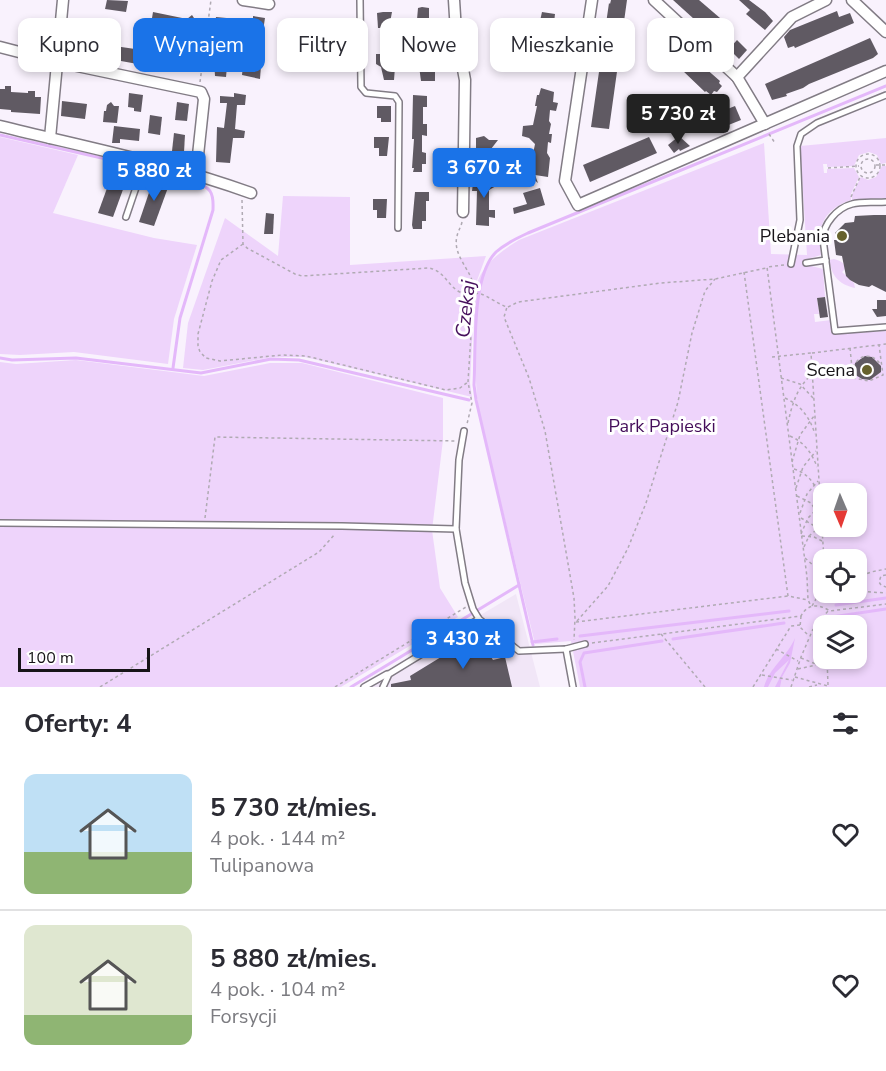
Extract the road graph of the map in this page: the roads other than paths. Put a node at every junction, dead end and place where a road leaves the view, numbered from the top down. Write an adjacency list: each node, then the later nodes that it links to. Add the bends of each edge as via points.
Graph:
1 (63, 0): 10 (street)
2 (243, 0): 9 (street)
3 (360, 0): 28 (lane, via 361,87 366,93 395,96 399,102)
4 (454, 0): 26 (street, via 465,80)
5 (592, 0): 20 (street, via 565,181 578,205)
6 (654, 0): 17 (street)
7 (826, 0): 17 (street, via 792,17)
8 (852, 0): 11 (street)
9 (269, 4)
10 (62, 18)
11 (886, 32)
12 (0, 48): 13 (street)
13 (18, 52)
14 (886, 71): 20 (street)
15 (57, 72): 21 (street)
16 (106, 72): 23 (street, via 201,92 204,99)
17 (737, 77): 20 (street)
18 (886, 95): 31 (lane, via 817,123 801,134 797,146 800,230)
19 (0, 126): 21 (street)
20 (766, 127)
21 (50, 138): 22 (street)
22 (146, 160): 23 (street); 27 (lane)
23 (196, 174): 24 (street)
24 (251, 193)
25 (886, 202): 29 (lane, via 853,203 833,217 823,233)
26 (463, 212)
27 (126, 217)
28 (398, 228)
29 (826, 260): 30 (lane); 32 (lane, via 836,331)
30 (806, 262)
31 (791, 264)
32 (886, 327)
33 (465, 431): 35 (lane, via 459,460)
34 (0, 524): 35 (lane)
35 (456, 530): 36 (lane, via 465,583)
36 (479, 617): 38 (lane, via 519,651); 39 (lane)
37 (585, 644): 38 (lane)
38 (566, 649): 42 (lane)
39 (389, 674): 40 (lane); 41 (lane)
40 (364, 687)
41 (383, 687)
42 (573, 687)

